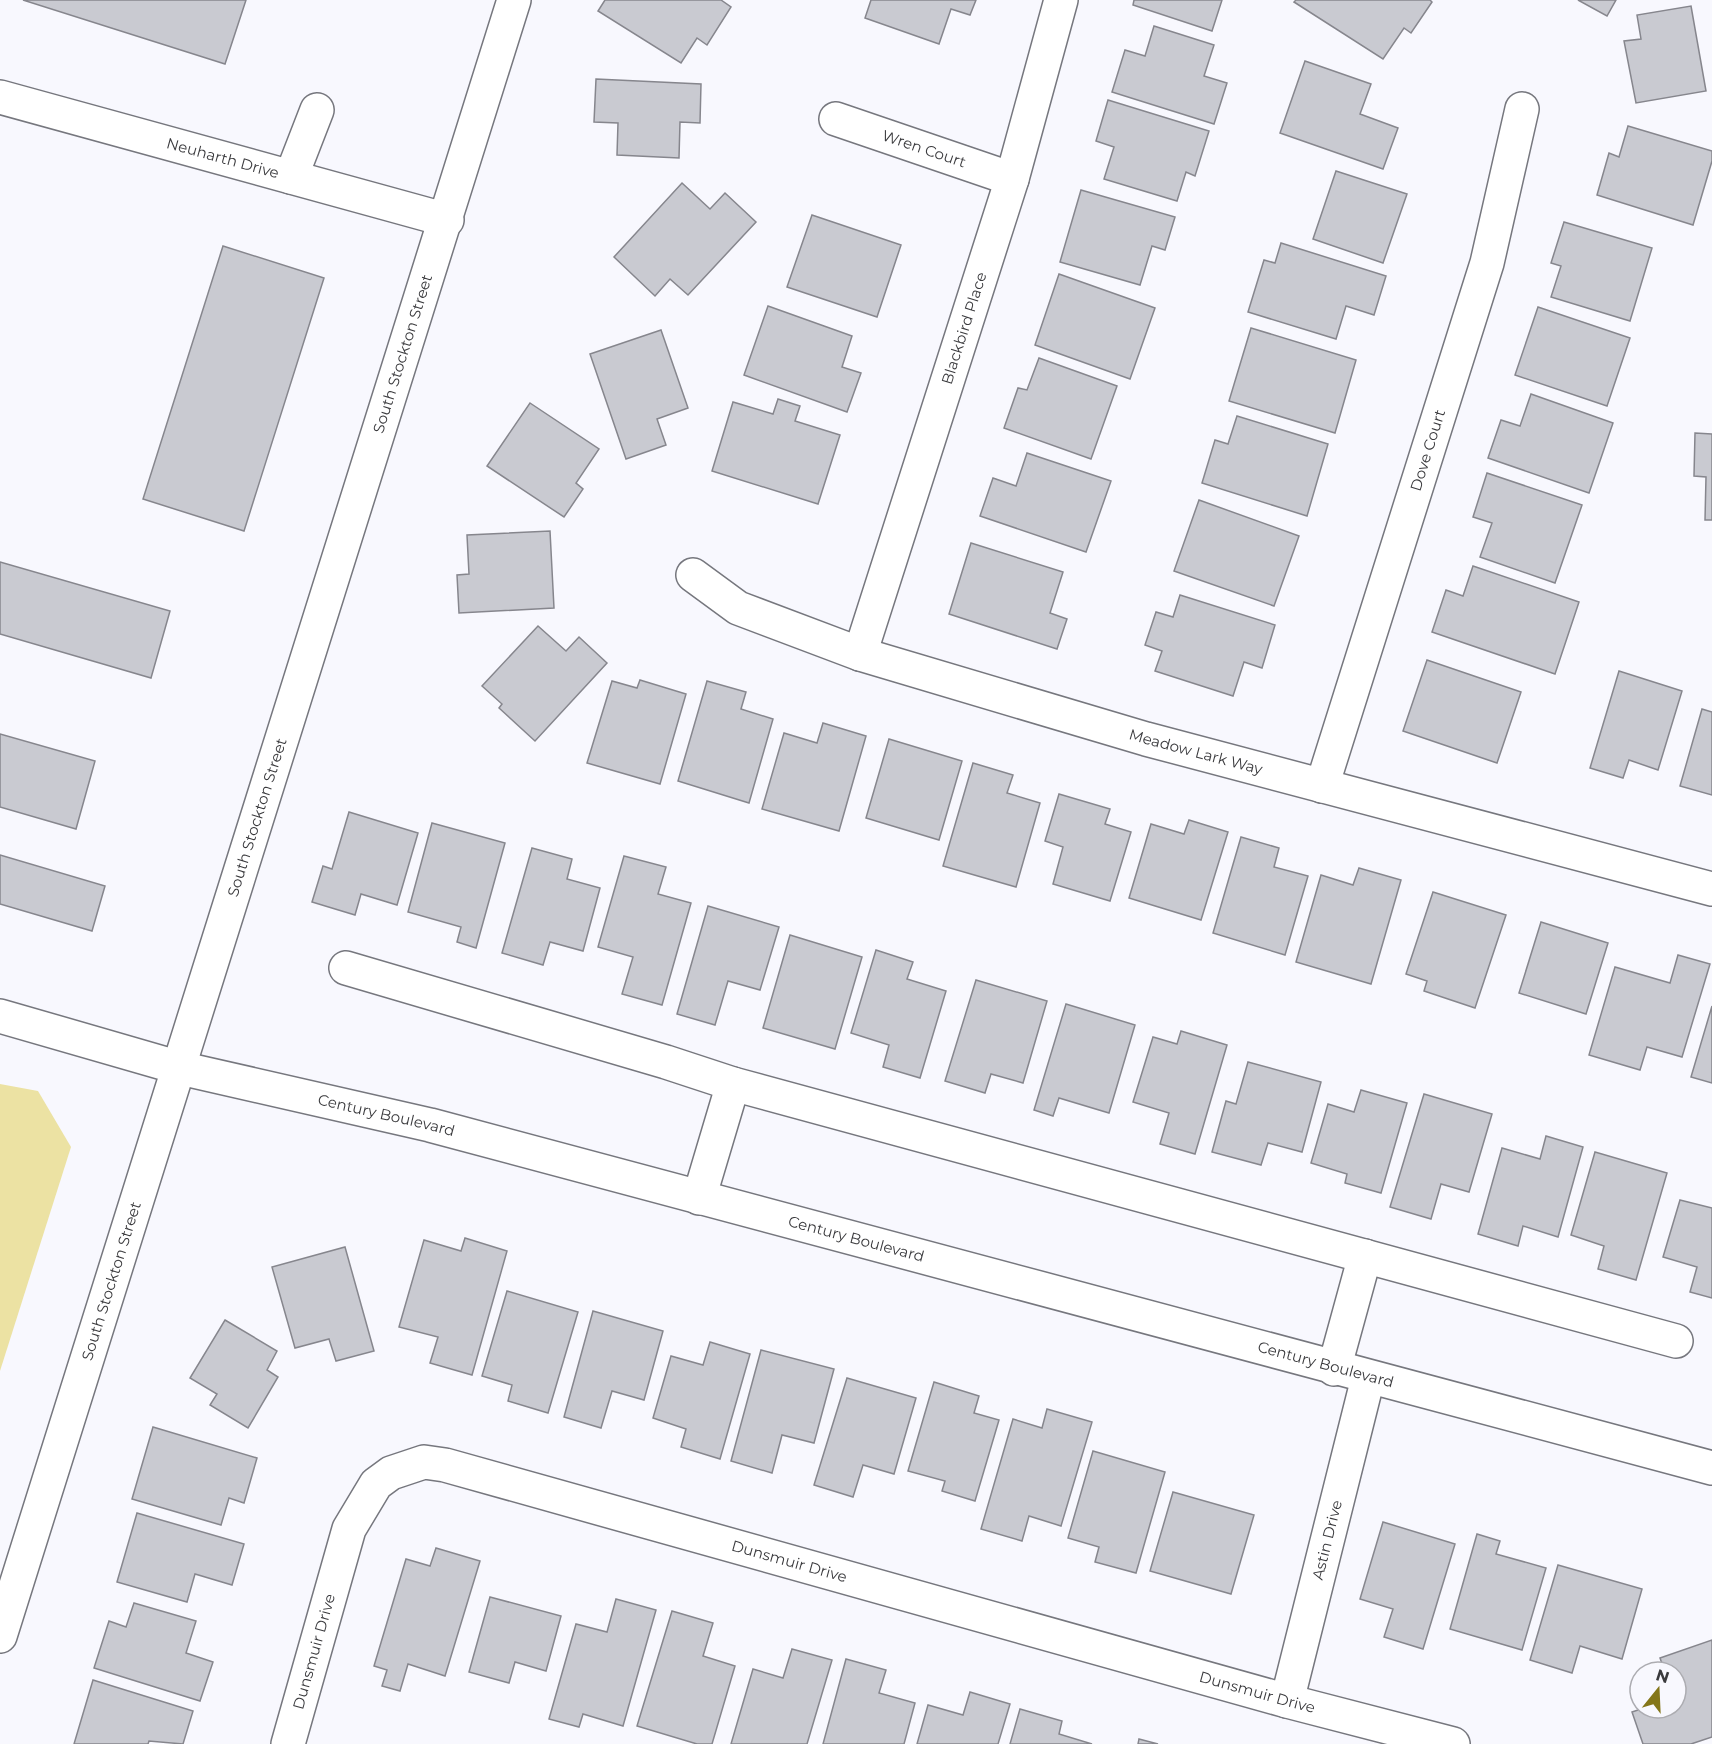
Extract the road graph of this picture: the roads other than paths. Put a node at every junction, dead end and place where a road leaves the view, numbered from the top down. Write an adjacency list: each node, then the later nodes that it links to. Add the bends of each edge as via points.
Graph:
1 (514, 0): 9 (street, South Stockton Street)
2 (1061, 0): 8 (street, Blackbird Place)
3 (0, 97): 7 (street, Neuharth Drive)
4 (1522, 109): 12 (street, Dove Court, via 1487,263)
5 (317, 110): 7 (street)
6 (836, 118): 8 (street, Wren Court)
7 (291, 177): 9 (street, Neuharth Drive)
8 (1012, 179): 11 (street, Blackbird Place)
9 (447, 220): 16 (street, South Stockton Street)
10 (693, 575): 11 (street, Meadow Lark Way, via 738,608)
11 (860, 654): 12 (street, Meadow Lark Way, via 1146,739)
12 (1322, 786): 13 (street, Meadow Lark Way)
13 (1712, 889)
14 (346, 968): 17 (street)
15 (0, 1016): 16 (street, Century Boulevard)
16 (180, 1068): 18 (street, Century Boulevard, via 430,1125); 24 (street, South Stockton Street)
17 (733, 1084): 18 (street); 19 (street)
18 (699, 1198): 21 (street, Century Boulevard)
19 (1365, 1256): 20 (street); 21 (street)
20 (1676, 1341)
21 (1334, 1369): 22 (street, Century Boulevard)
22 (1368, 1378): 23 (street, Century Boulevard); 25 (street, Astin Drive)
23 (1712, 1468)
24 (0, 1636)
25 (1287, 1701): 26 (street, Dunsmuir Drive, via 457,1468 423,1462 391,1473 376,1484 349,1530); 27 (street, Dunsmuir Drive)
26 (290, 1734)
27 (1453, 1744)

